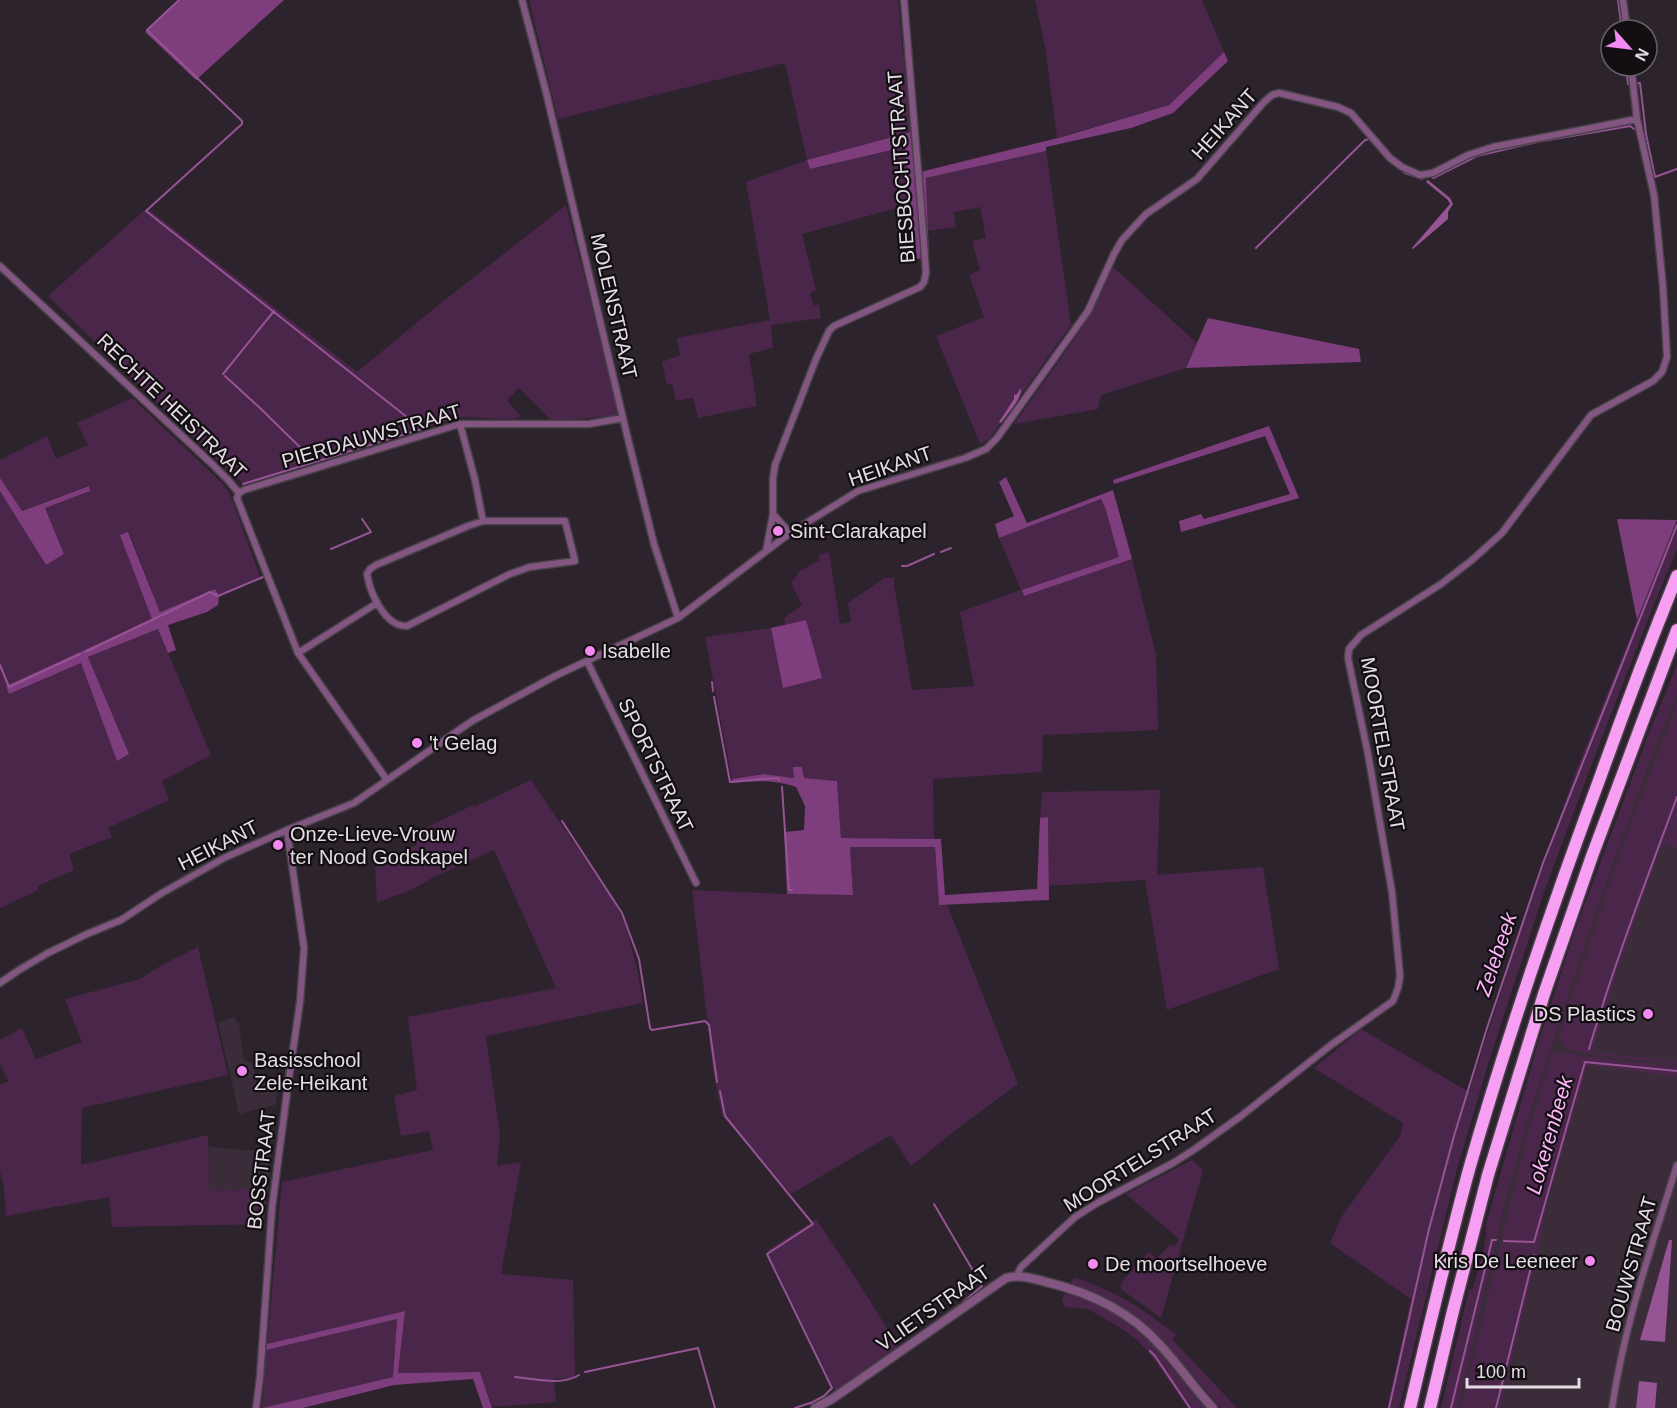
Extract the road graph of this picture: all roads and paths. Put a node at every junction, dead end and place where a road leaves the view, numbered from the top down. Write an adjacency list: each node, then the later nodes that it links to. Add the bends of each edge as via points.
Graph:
1 (522, 0): 8 (street, MOLENSTRAAT)
2 (904, 0): 11 (street, BIESBOCHTSTRAAT, via 924,282 829,332 775,465)
3 (1623, 0): 4 (street)
4 (1625, 18)
5 (1632, 78): 6 (street, MOORTELSTRAAT)
6 (1637, 120): 13 (street, HEIKANT, via 1493,147 1420,175 1390,158 1351,113 1319,101 1272,94 1197,179 1146,214 1122,240 1088,311 986,449 858,491); 26 (street, MOORTELSTRAAT, via 1654,195 1661,264 1667,357 1662,372 1653,381 1591,415 1502,534 1442,584 1361,635 1349,649 1392,892 1400,976 1393,1001 1195,1149 1076,1217)
7 (0, 266): 10 (street, RECHTE HEISTRAAT)
8 (623, 418): 9 (street, PIERDAUWSTRAAT, via 589,424); 17 (street, MOLENSTRAAT, via 654,544)
9 (460, 424): 10 (street, PIERDAUWSTRAAT); 12 (street)
10 (239, 493): 19 (street, RECHTE HEISTRAAT, via 237,498)
11 (773, 514): 13 (street); 14 (street, BIESBOCHTSTRAAT)
12 (483, 521): 16 (street, via 370,569 369,586); 16 (street, via 565,521 575,561 510,574 407,626 390,620)
13 (790, 533): 14 (street, HEIKANT)
14 (766, 551): 17 (street, HEIKANT)
15 (1677, 576): 30 (highway, via 1649,643 1525,988 1470,1169)
16 (377, 603): 19 (street)
17 (678, 618): 20 (street, HEIKANT)
18 (1677, 630): 31 (highway, via 1540,1005 1488,1175)
19 (298, 653): 21 (street, RECHTE HEISTRAAT)
20 (587, 661): 21 (street, HEIKANT, via 472,721); 23 (street, SPORTSTRAAT)
21 (387, 780): 22 (street, HEIKANT, via 354,803)
22 (287, 830): 24 (street, HEIKANT, via 224,858 121,920 48,954); 27 (street, BOSSTRAAT, via 304,948 272,1208)
23 (696, 883)
24 (0, 983)
25 (1677, 1166): 32 (street, BOUWSTRAAT, via 1643,1272)
26 (1017, 1275): 28 (street, VLIETSTRAAT, via 1006,1278); 29 (street, VLIETSTRAAT, via 1081,1292 1132,1319 1159,1343)
27 (256, 1408)
28 (815, 1408)
29 (1213, 1408)
30 (1410, 1408)
31 (1430, 1408)
32 (1612, 1408)

